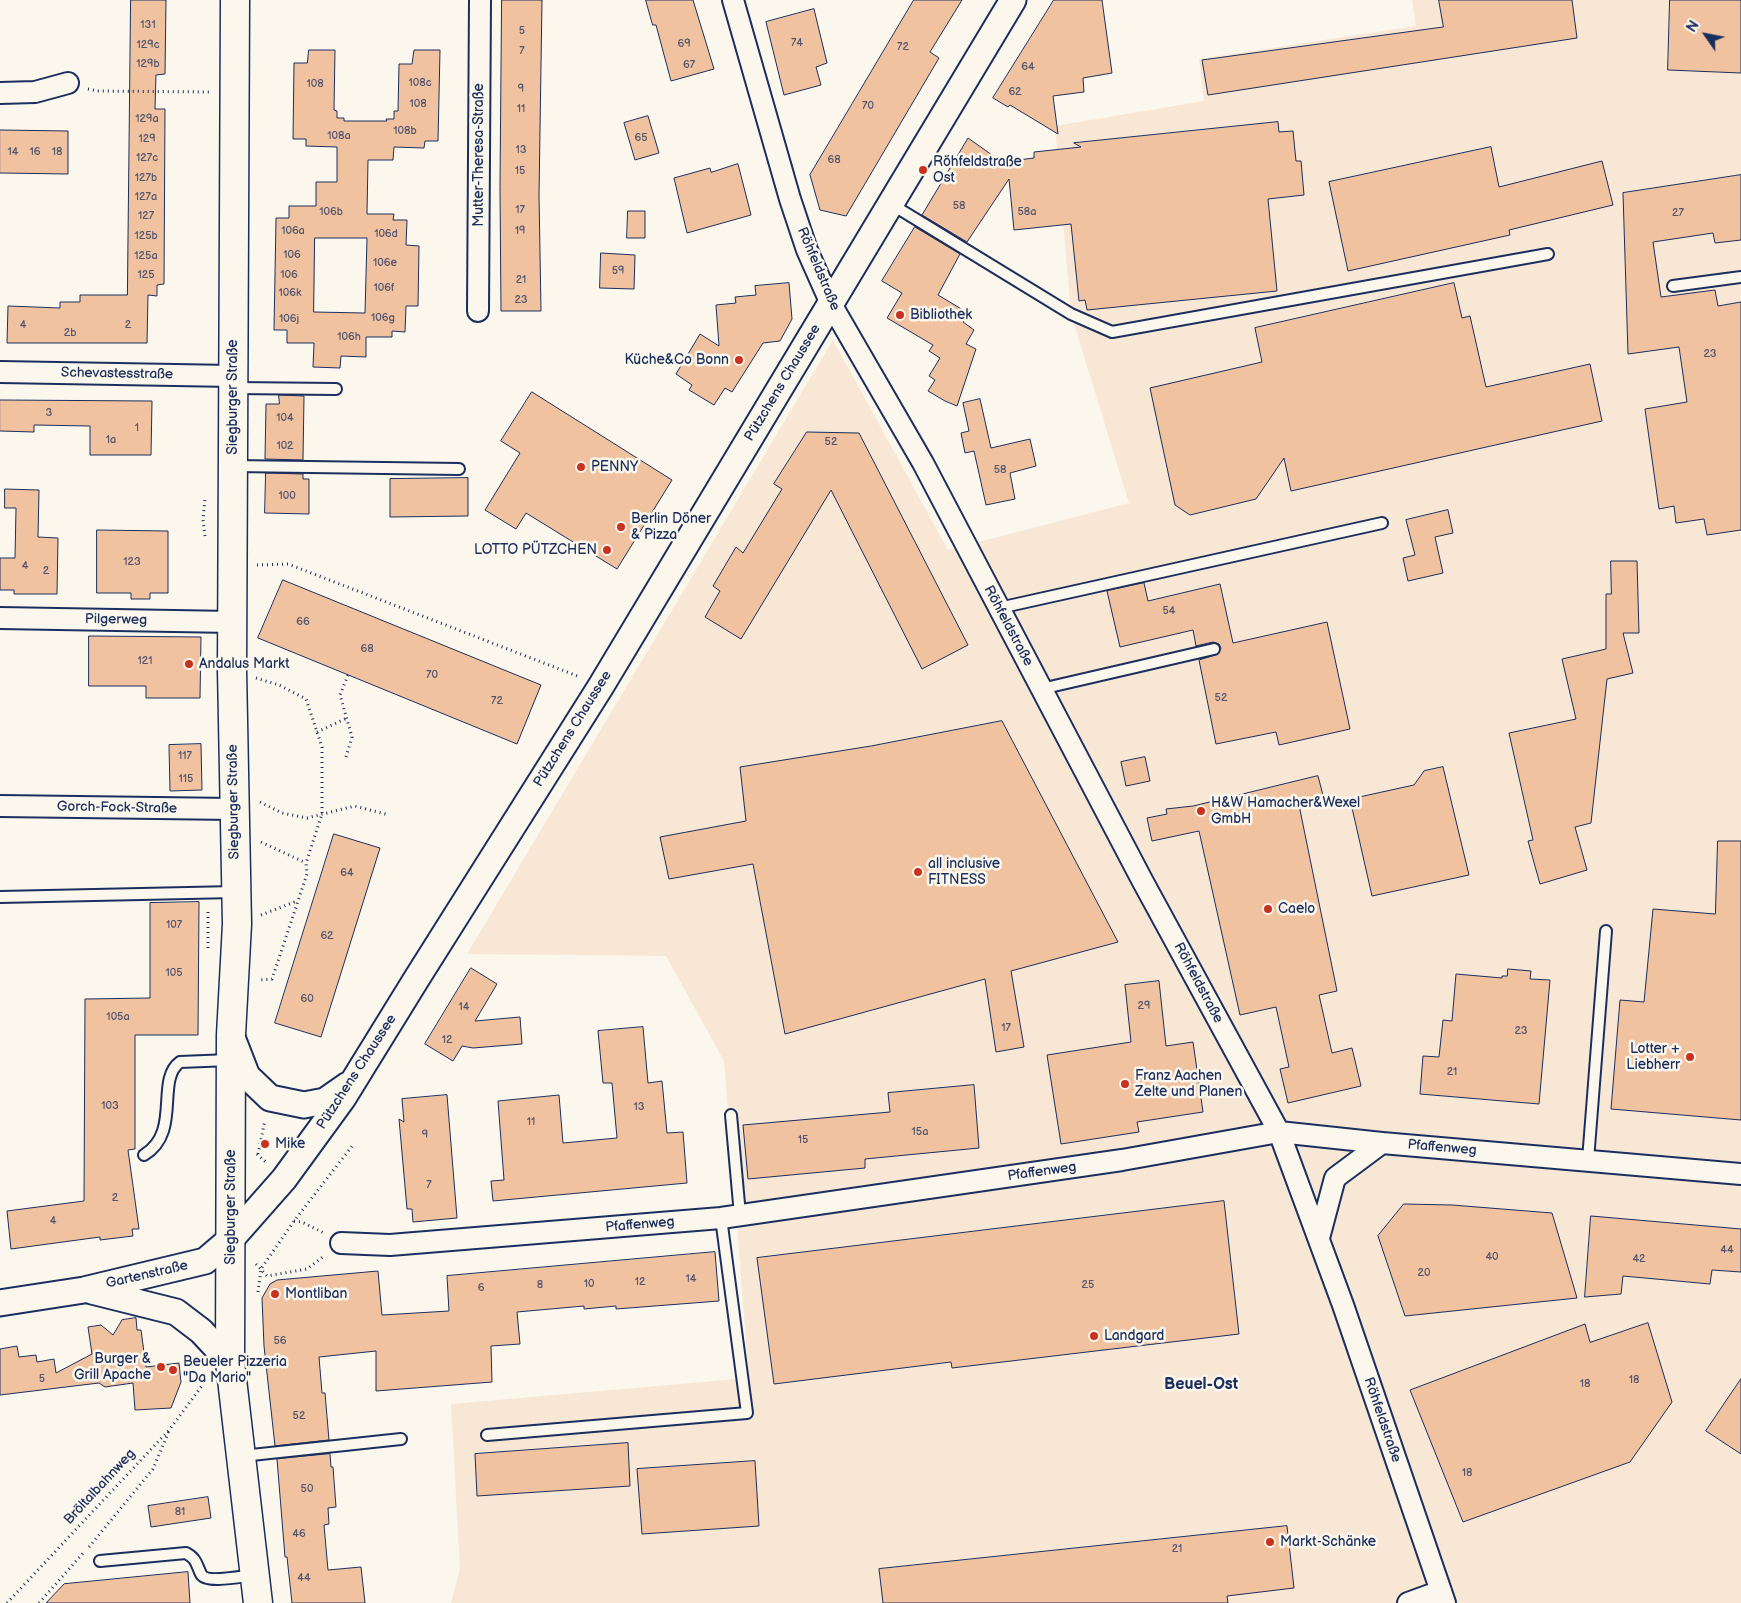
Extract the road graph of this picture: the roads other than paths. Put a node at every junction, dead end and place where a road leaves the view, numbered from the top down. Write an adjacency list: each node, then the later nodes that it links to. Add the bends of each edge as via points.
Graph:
1 (235, 0): 14 (main road, Siegburger Straße)
2 (480, 0): 12 (street, Mutter-Theresa-Straße)
3 (734, 0): 11 (street, Röhfeldstraße, via 790,199 807,250)
4 (1013, 0): 7 (street, Pützchens Chaussee)
5 (68, 83): 6 (street, via 35,92)
6 (0, 92)
7 (891, 204): 8 (lane, via 1071,314 1112,332); 11 (street, Pützchens Chaussee)
8 (1548, 254)
9 (1741, 277): 10 (lane)
10 (1673, 286)
11 (831, 304): 19 (street, Röhfeldstraße, via 923,463); 30 (street, Pützchens Chaussee, via 601,686)
12 (478, 311)
13 (0, 372): 14 (street, Schevastesstraße)
14 (233, 382): 15 (lane); 16 (main road, Siegburger Straße)
15 (336, 389)
16 (233, 466): 17 (lane); 21 (main road, Siegburger Straße)
17 (459, 469)
18 (1382, 523): 19 (lane)
19 (999, 608): 23 (street, Röhfeldstraße)
20 (0, 618): 21 (street, Pilgerweg)
21 (232, 622): 25 (main road, Siegburger Straße)
22 (1214, 649): 23 (lane)
23 (1041, 689): 32 (street, Röhfeldstraße)
24 (0, 806): 25 (street, Gorch-Fock-Straße)
25 (234, 809): 26 (main road, Siegburger Straße)
26 (236, 892): 27 (lane); 29 (main road, Siegburger Straße, via 238,924)
27 (0, 897)
28 (1606, 931): 35 (lane)
29 (231, 1048): 30 (street, via 247,1076 270,1098 304,1105 325,1101); 34 (lane, via 174,1066 170,1074 164,1128 157,1143); 38 (main road, Siegburger Straße)
30 (352, 1082): 38 (street, Pützchens Chaussee, via 284,1179)
31 (731, 1115): 37 (lane)
32 (1279, 1132): 33 (street, Pfaffenweg); 37 (street, Pfaffenweg, via 1112,1161); 39 (street, Röhfeldstraße)
33 (1382, 1144): 35 (street, Pfaffenweg); 39 (street, via 1335,1178)
34 (144, 1155)
35 (1588, 1160): 36 (street, Pfaffenweg)
36 (1741, 1174)
37 (731, 1216): 40 (street, Pfaffenweg, via 390,1245); 44 (lane, via 747,1413)
38 (232, 1238): 41 (street, Gartenstraße, via 205,1261); 43 (main road, Siegburger Straße)
39 (1319, 1238): 49 (street, Röhfeldstraße)
40 (341, 1243)
41 (84, 1290): 42 (street, Gartenstraße); 43 (street, Gartenstraße, via 176,1312 201,1331)
42 (0, 1303)
43 (230, 1362): 46 (main road, Siegburger Straße)
44 (487, 1435)
45 (401, 1439): 46 (lane)
46 (241, 1456): 48 (main road, Siegburger Straße)
47 (100, 1561): 48 (lane, via 186,1553 197,1562 205,1578)
48 (255, 1575): 50 (main road, Siegburger Straße)
49 (1443, 1597): 51 (street)
50 (258, 1603)
51 (1408, 1603)

